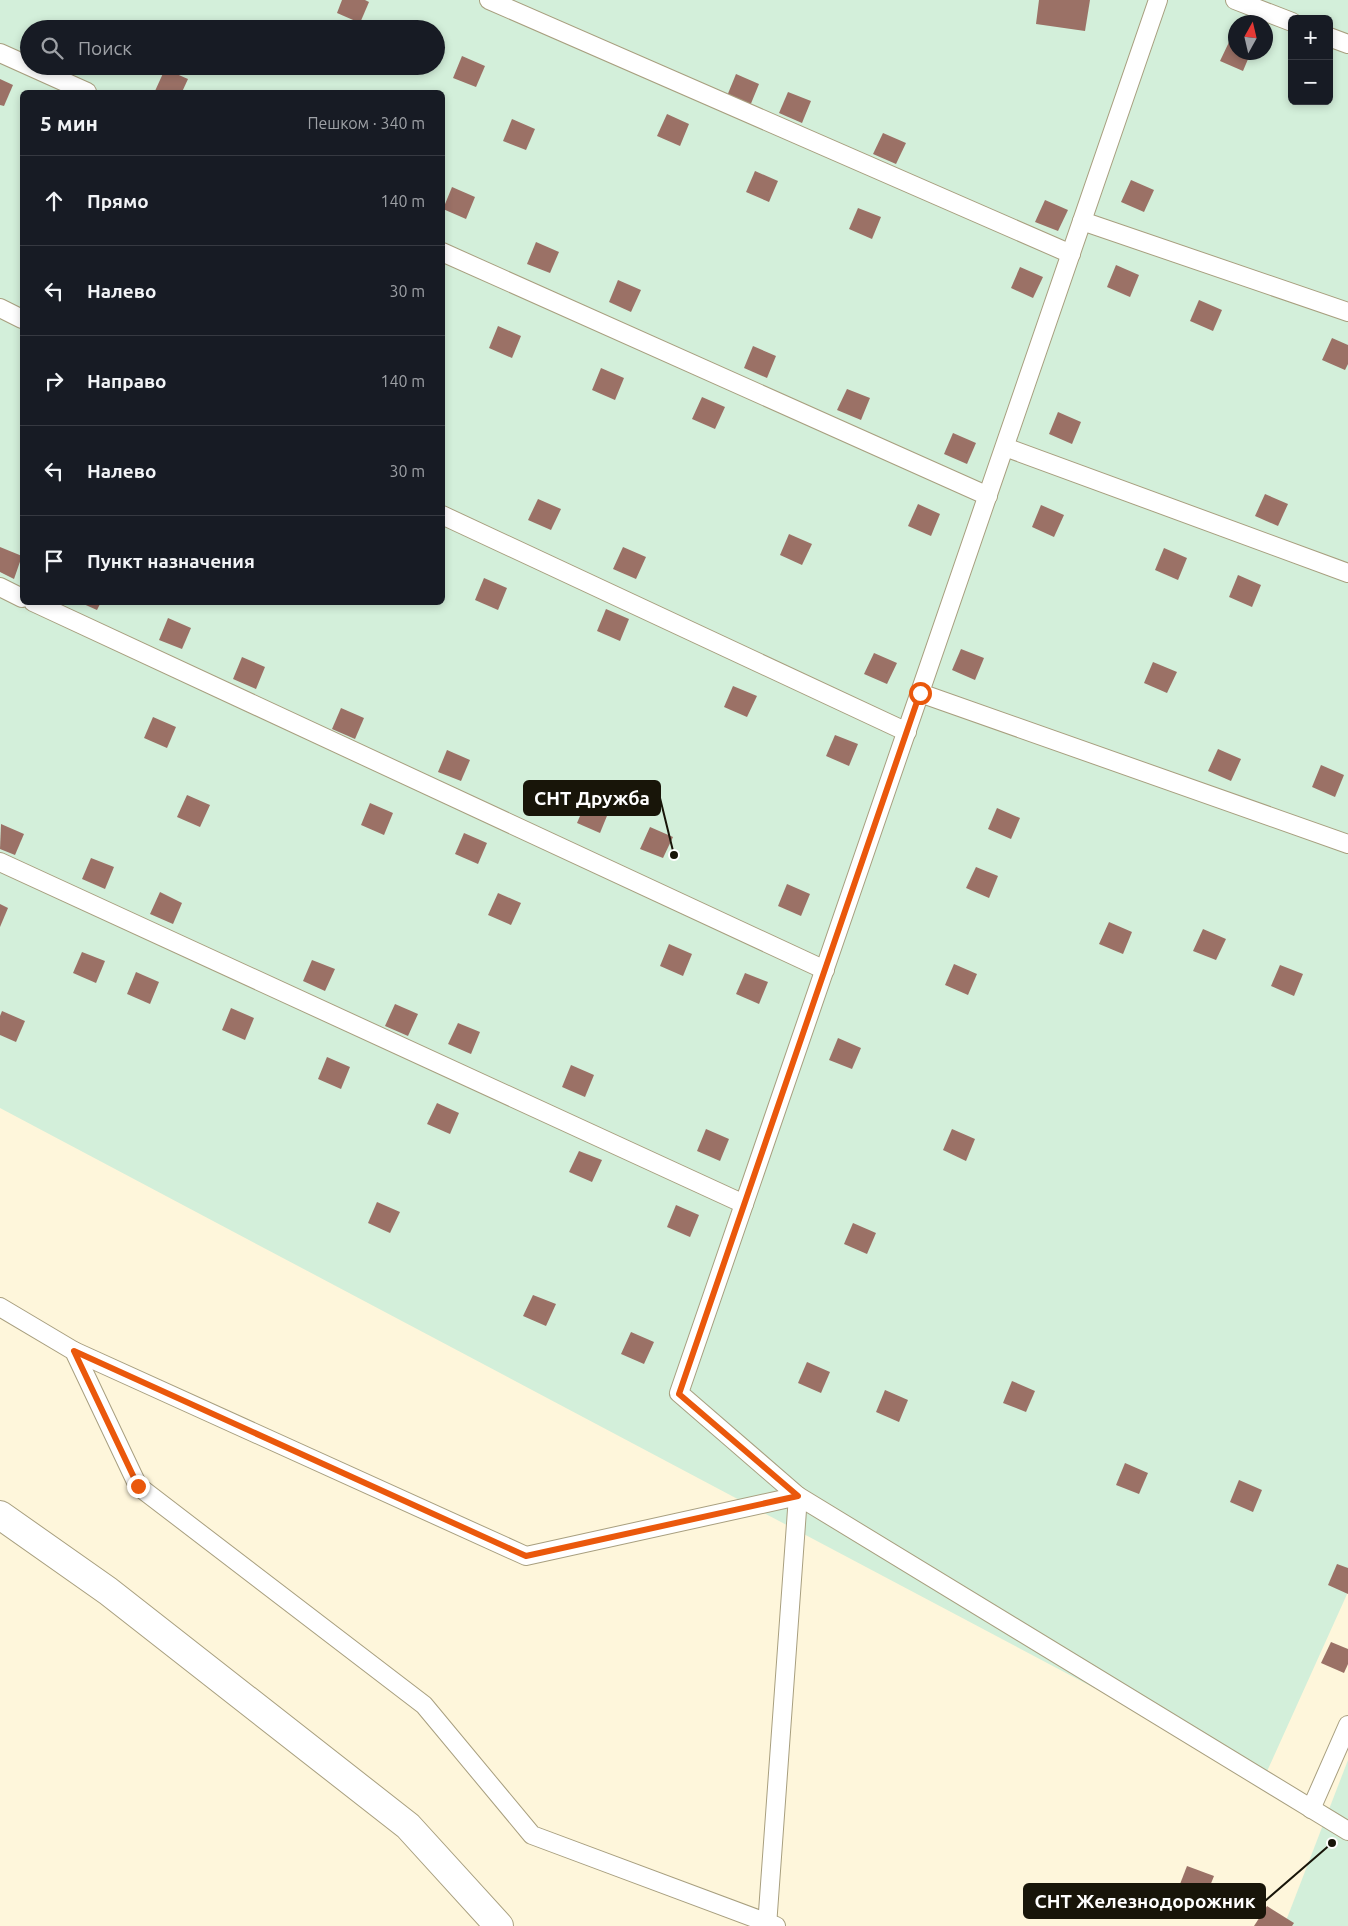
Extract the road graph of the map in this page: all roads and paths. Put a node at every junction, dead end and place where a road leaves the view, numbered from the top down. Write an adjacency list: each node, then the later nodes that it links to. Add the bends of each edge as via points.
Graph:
1 (489, 0): 13 (lane)
2 (1158, 0): 11 (lane)
3 (1235, 0): 4 (lane)
4 (1288, 20)
5 (1333, 38): 6 (lane)
6 (1348, 44)
7 (0, 53): 8 (lane)
8 (20, 62)
9 (49, 75): 10 (lane)
10 (83, 90)
11 (1082, 221): 13 (lane); 15 (lane)
12 (445, 253): 18 (lane)
13 (1071, 254): 17 (lane)
14 (0, 308): 16 (lane)
15 (1348, 312)
16 (20, 318)
17 (1005, 447): 18 (lane); 20 (lane)
18 (988, 496): 24 (lane)
19 (445, 516): 25 (lane)
20 (1348, 573)
21 (0, 587): 22 (lane)
22 (20, 597)
23 (39, 605): 28 (lane)
24 (920, 693): 25 (lane); 26 (lane)
25 (907, 732): 28 (lane)
26 (1348, 844)
27 (0, 862): 29 (lane)
28 (825, 970): 29 (lane)
29 (744, 1204): 32 (lane, via 679,1394)
30 (0, 1307): 31 (lane)
31 (74, 1351): 32 (lane, via 526,1556); 37 (lane, via 138,1486 424,1705 532,1835)
32 (798, 1496): 35 (lane); 37 (lane)
33 (0, 1514): 38 (street, via 108,1591 408,1826)
34 (1348, 1725): 35 (lane)
35 (1311, 1809): 36 (lane)
36 (1348, 1831)
37 (770, 1925)
38 (499, 1926)

